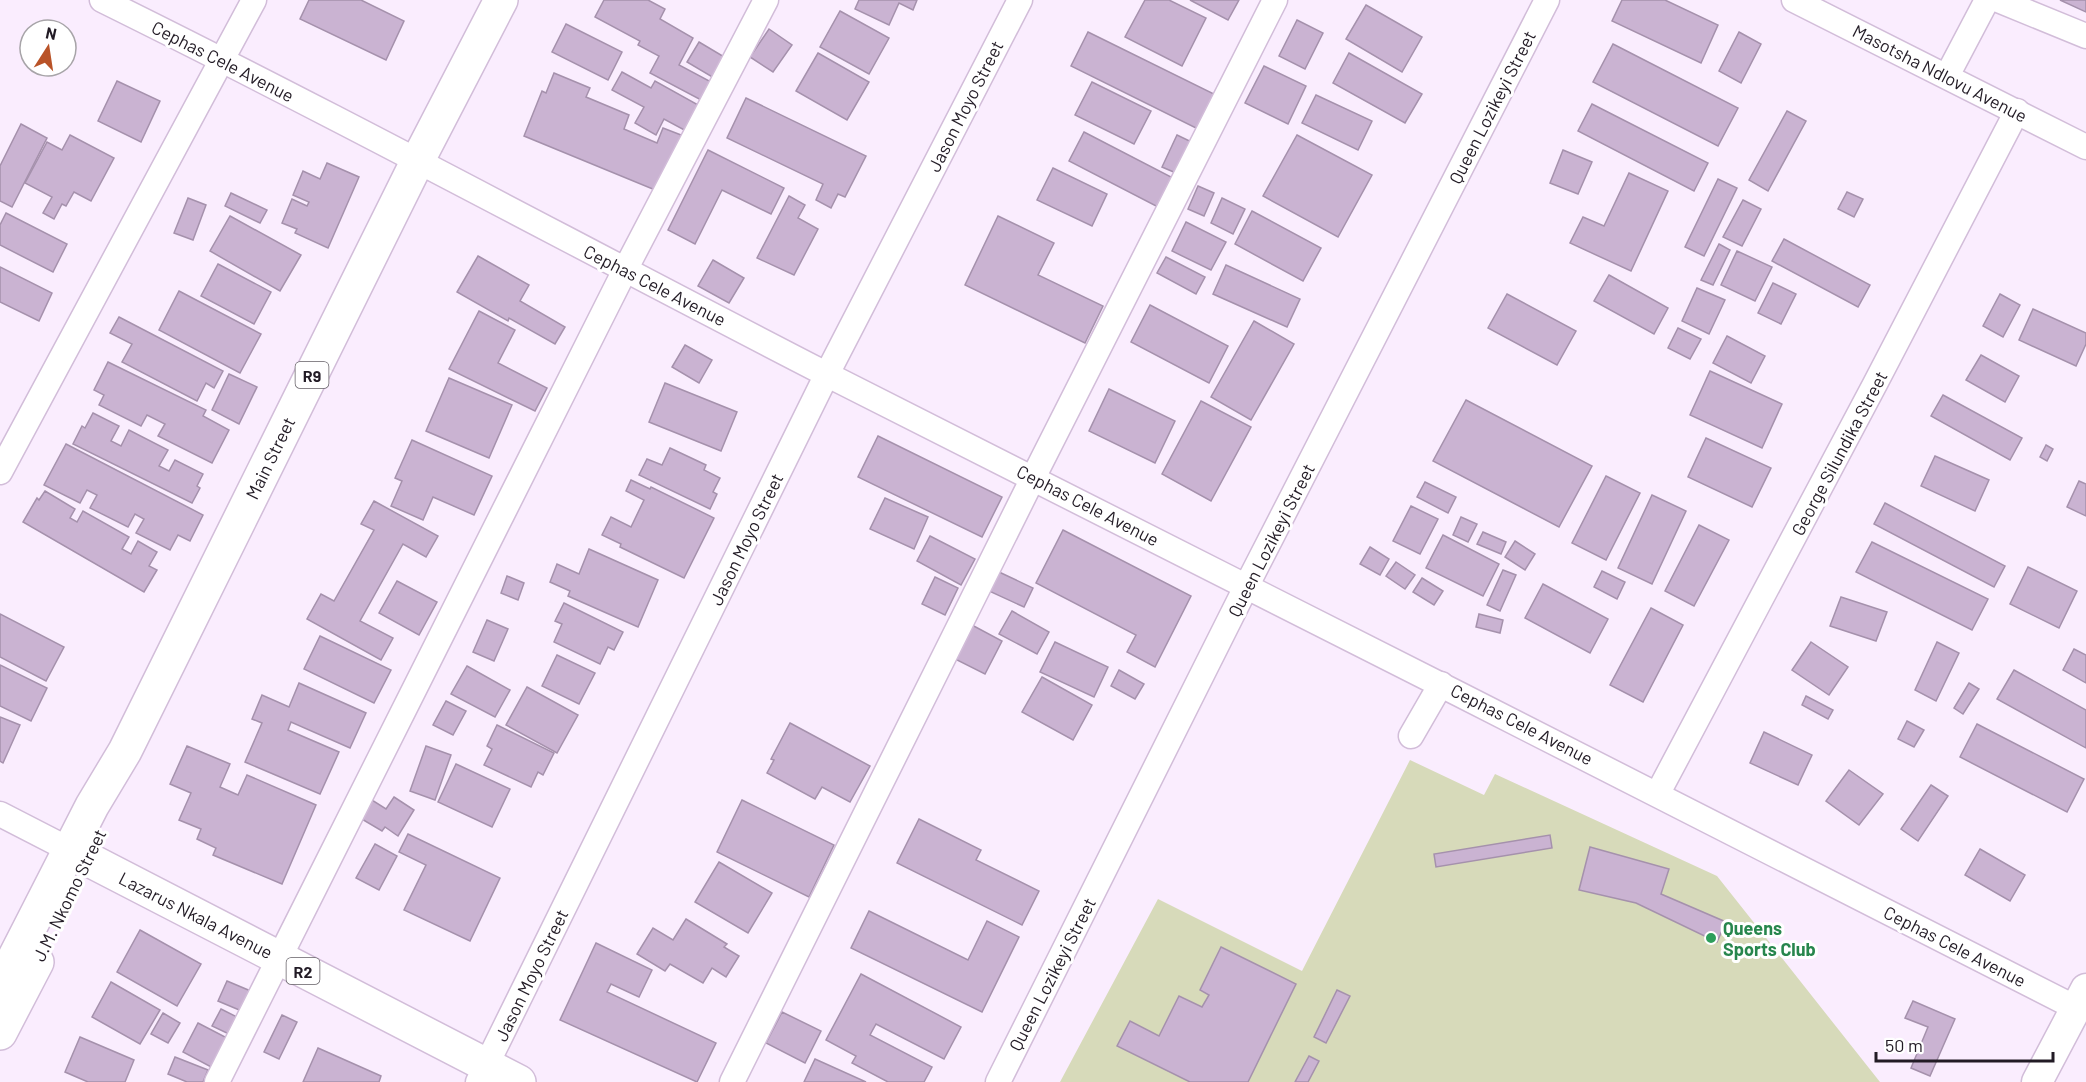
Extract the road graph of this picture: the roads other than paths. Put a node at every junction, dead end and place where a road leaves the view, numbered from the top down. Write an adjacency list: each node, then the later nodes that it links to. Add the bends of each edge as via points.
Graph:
1 (102, 0): 12 (street, Cephas Cele Avenue)
2 (254, 0): 12 (street)
3 (501, 0): 16 (highway, Main Street / R9)
4 (766, 0): 17 (street)
5 (1020, 0): 18 (street, Jason Moyo Street)
6 (1275, 0): 20 (street)
7 (1547, 0): 21 (street, Queen Lozikeyi Street)
8 (1794, 0): 13 (street, Masotsha Ndlovu Avenue)
9 (1987, 0): 13 (street)
10 (1998, 0): 11 (street)
11 (2086, 36)
12 (223, 60): 16 (street, Cephas Cele Avenue); 19 (street)
13 (1947, 76): 14 (street, Masotsha Ndlovu Avenue)
14 (2017, 111): 15 (street, Masotsha Ndlovu Avenue); 24 (street, George Silundika Street)
15 (2086, 147)
16 (417, 162): 17 (street, Cephas Cele Avenue); 26 (highway, Main Street / R9, via 125,751 108,778)
17 (625, 270): 18 (street, Cephas Cele Avenue); 27 (street)
18 (827, 374): 20 (street, Cephas Cele Avenue); 31 (street, Jason Moyo Street)
19 (0, 472)
20 (1033, 478): 21 (street, Cephas Cele Avenue); 34 (street)
21 (1247, 585): 22 (street, Cephas Cele Avenue); 35 (street, Queen Lozikeyi Street)
22 (1441, 684): 23 (street); 24 (street, Cephas Cele Avenue)
23 (1411, 736)
24 (1658, 793): 29 (street, Cephas Cele Avenue)
25 (0, 814): 26 (street, Lazarus Nkala Avenue)
26 (79, 854): 27 (highway, Lazarus Nkala Avenue / R2); 28 (highway, J.M. Nkomo Street); 30 (highway, J.M. Nkomo Street)
27 (280, 958): 31 (highway, Lazarus Nkala Avenue / R2); 32 (street)
28 (0, 986)
29 (2081, 998): 36 (main road)
30 (0, 1033)
31 (483, 1074): 33 (highway, Lazarus Nkala Avenue / R2)
32 (217, 1082)
33 (519, 1082)
34 (732, 1082)
35 (998, 1082)
36 (2037, 1082)

